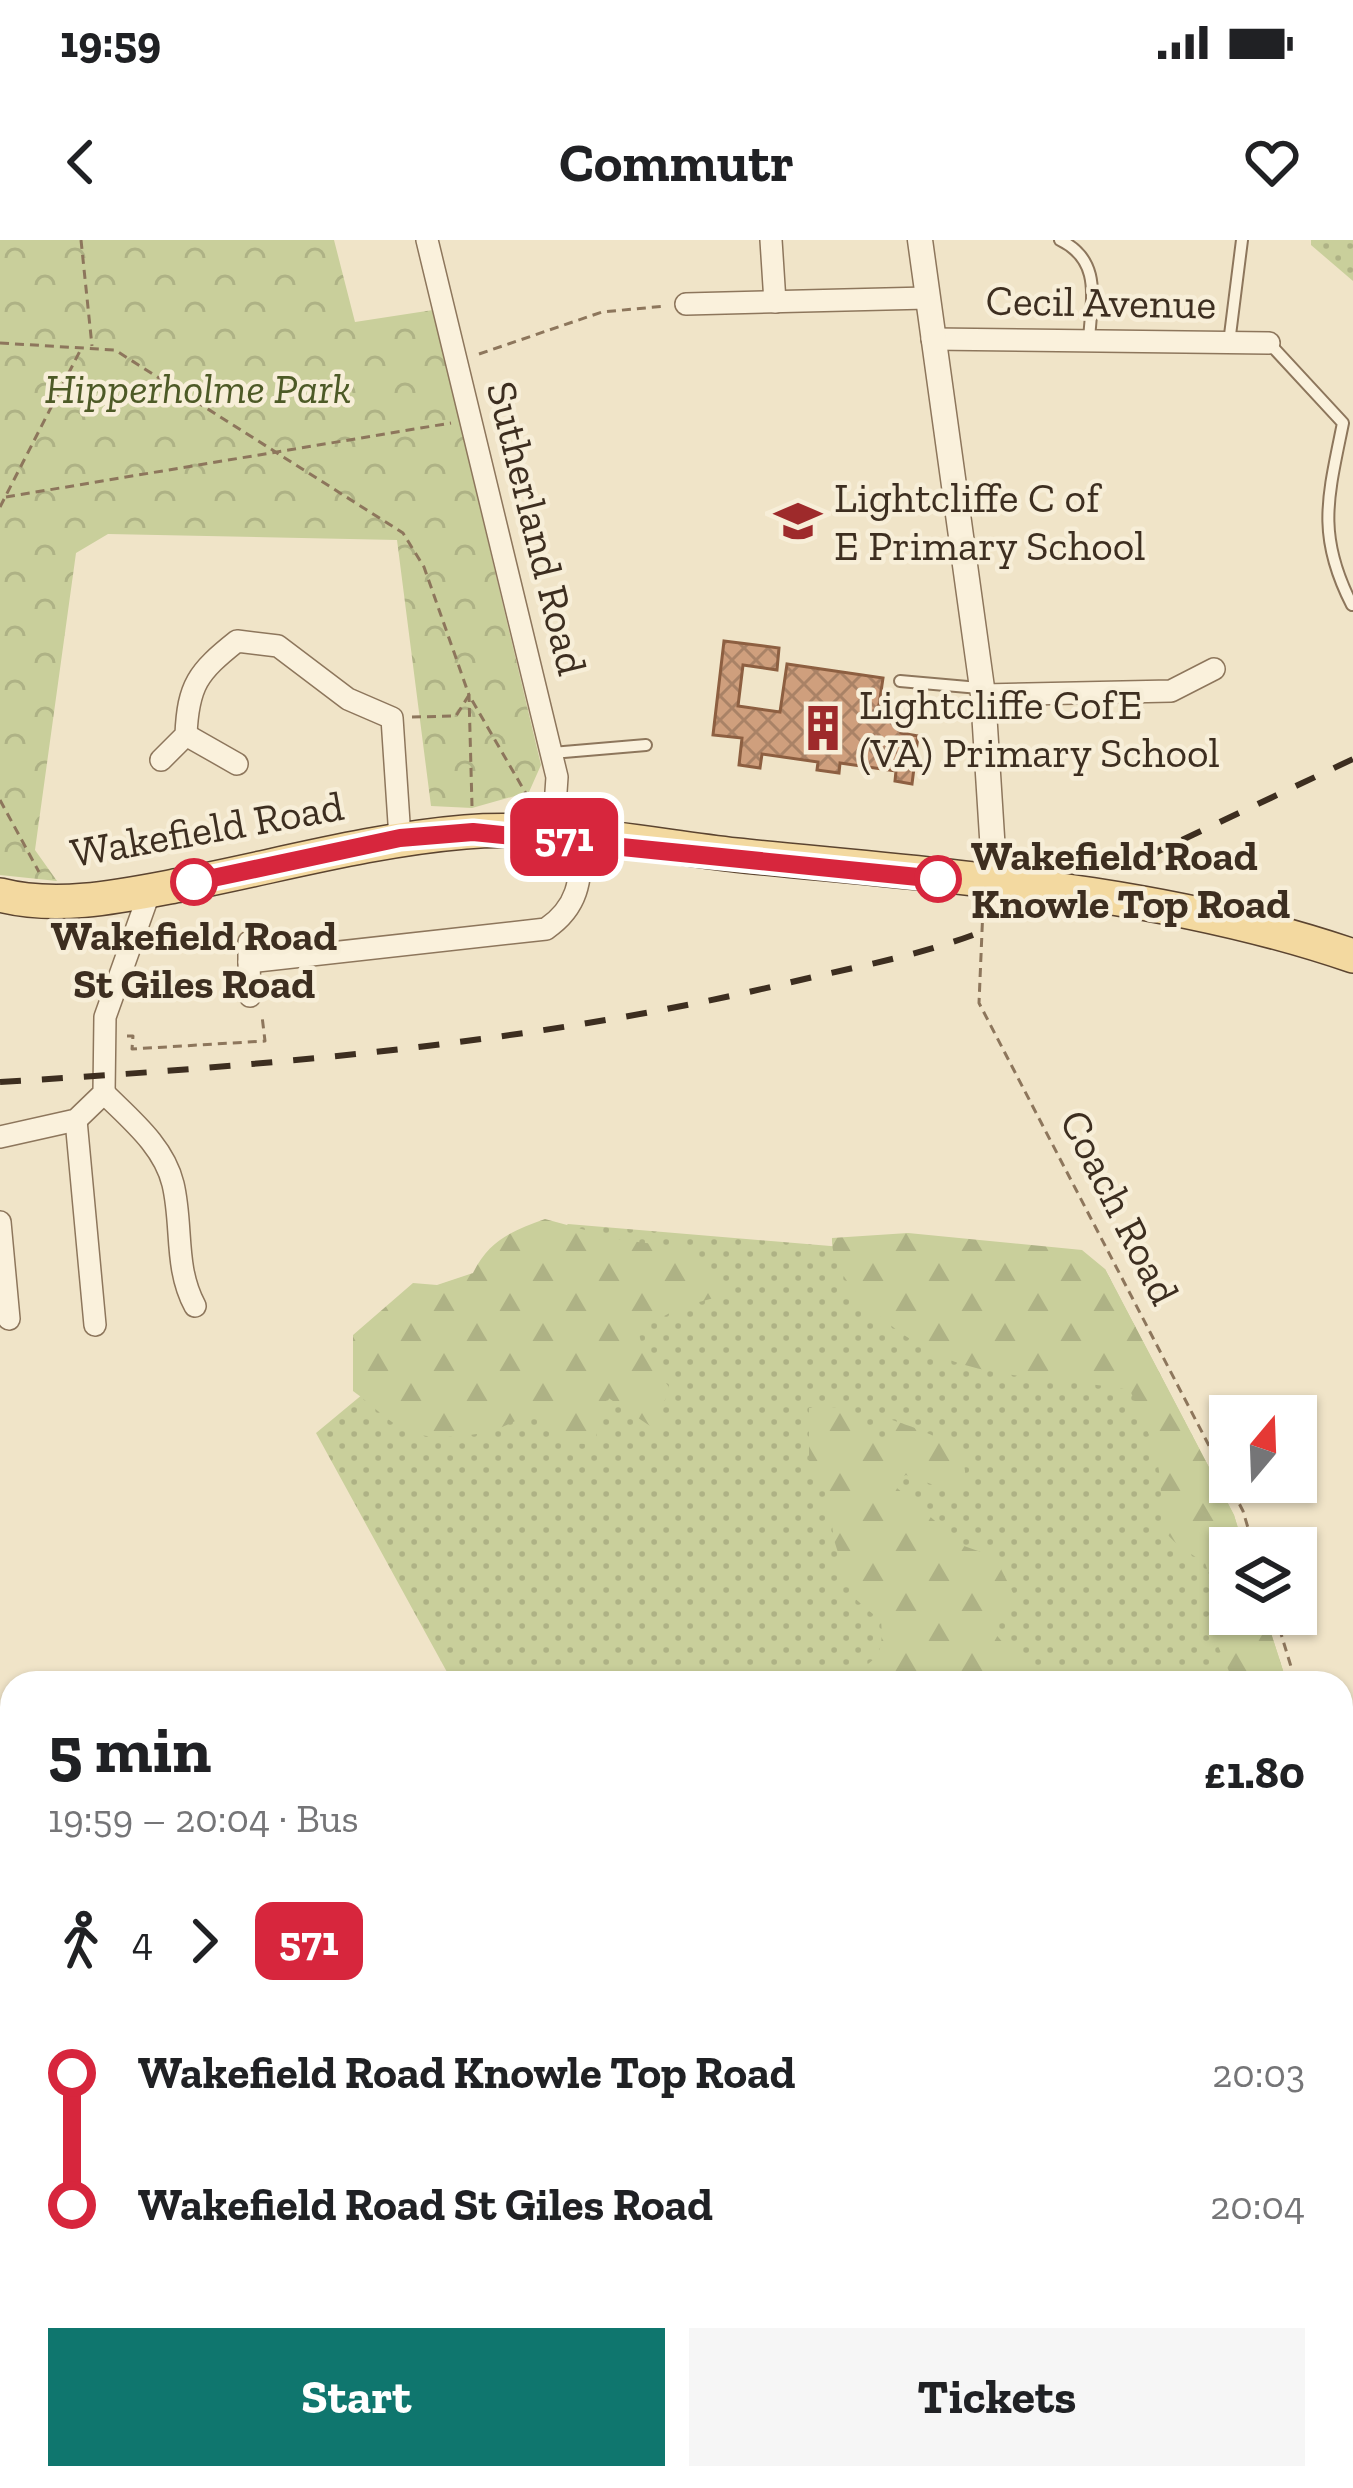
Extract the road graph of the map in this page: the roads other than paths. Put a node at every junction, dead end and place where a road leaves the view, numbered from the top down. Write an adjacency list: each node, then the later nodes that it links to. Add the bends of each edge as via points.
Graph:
1 (427, 240): 20 (street, Sutherland Road)
2 (771, 240): 7 (street)
3 (920, 240): 6 (street)
4 (1060, 240): 10 (lane, via 1093,272)
5 (1242, 240): 11 (lane)
6 (927, 298): 7 (street); 9 (street)
7 (775, 302): 8 (street)
8 (686, 304)
9 (932, 339): 10 (street, Cecil Avenue); 17 (street)
10 (1089, 341): 11 (street, Cecil Avenue)
11 (1228, 343): 12 (street, Cecil Avenue)
12 (1269, 343): 13 (lane)
13 (1348, 425): 14 (lane, via 1325,533)
14 (1352, 605)
15 (1214, 669): 17 (street, via 1171,691)
16 (900, 681): 17 (lane)
17 (982, 692): 25 (street)
18 (186, 735): 21 (street); 22 (street); 24 (street, via 188,695 209,663 237,641 278,646 348,699 392,718)
19 (646, 745): 20 (lane)
20 (551, 753): 23 (street, Sutherland Road)
21 (161, 760)
22 (237, 764)
23 (568, 837): 24 (main road, Wakefield Road); 25 (main road, Wakefield Road); 29 (street, Sutherland Road, via 579,889 568,914 546,929 248,952)
24 (400, 838): 26 (main road, Wakefield Road)
25 (990, 884): 28 (main road, Wakefield Road, via 1219,916)
26 (150, 891): 27 (main road, Wakefield Road, via 59,900); 30 (street, via 101,1037)
27 (0, 895)
28 (1353, 956)
29 (250, 996)
30 (104, 1093): 31 (street); 34 (street, via 156,1147 173,1182 183,1283)
31 (76, 1120): 32 (street); 36 (street)
32 (0, 1137)
33 (0, 1222): 35 (street)
34 (195, 1306)
35 (9, 1319)
36 (95, 1325)

